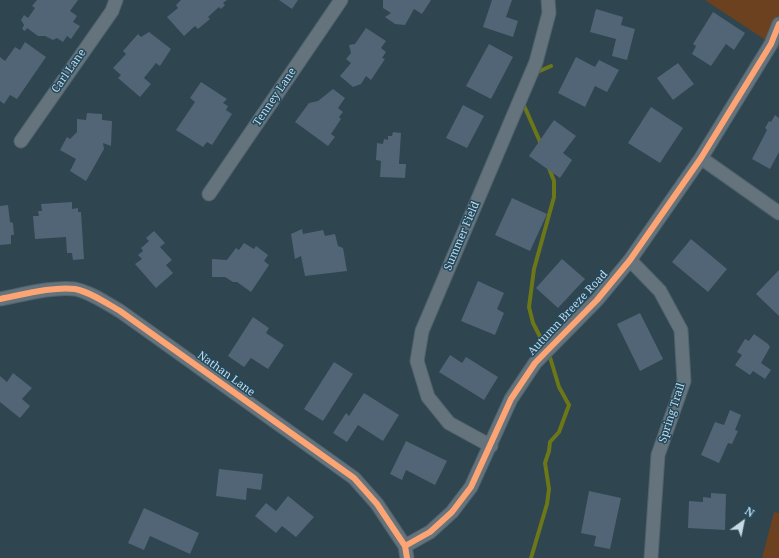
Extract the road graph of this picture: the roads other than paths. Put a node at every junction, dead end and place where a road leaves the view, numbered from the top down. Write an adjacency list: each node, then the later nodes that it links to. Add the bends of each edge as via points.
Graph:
1 (116, 0): 5 (street, Carl Lane, via 112,11)
2 (341, 0): 7 (street, Tenney Lane)
3 (548, 0): 11 (street, Summer Field, via 549,12 536,62 422,331 417,361 428,397 449,423)
4 (779, 24): 6 (street, Autumn Breeze Road, via 771,44)
5 (20, 141)
6 (701, 158): 8 (street); 9 (street, Autumn Breeze Road)
7 (209, 194)
8 (779, 213)
9 (630, 260): 11 (street, Autumn Breeze Road, via 597,300 535,363 512,399); 13 (street, Spring Trail, via 660,291 681,330 684,381 658,455)
10 (0, 299): 12 (street, Nathan Lane, via 75,289 96,297 120,311 354,478 377,504)
11 (491, 446): 12 (street, Autumn Breeze Road, via 471,487 452,512)
12 (406, 552)
13 (651, 558)

